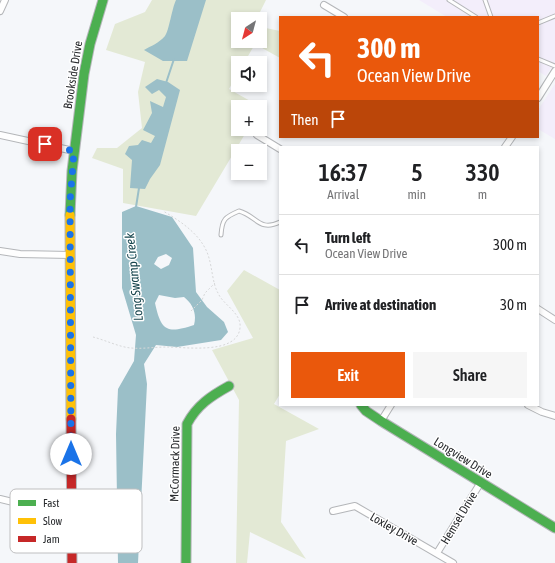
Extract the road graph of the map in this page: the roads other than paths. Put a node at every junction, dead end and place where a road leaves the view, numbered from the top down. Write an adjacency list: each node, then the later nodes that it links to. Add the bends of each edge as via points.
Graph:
1 (5, 0): 6 (street)
2 (103, 0): 19 (street, Brookside Drive, via 90,44)
3 (449, 0): 8 (lane)
4 (485, 0): 9 (lane)
5 (324, 5): 7 (street)
6 (0, 11)
7 (342, 16)
8 (474, 16)
9 (489, 16)
10 (555, 16): 11 (lane)
11 (539, 23)
12 (539, 60): 13 (lane)
13 (555, 66)
14 (555, 71): 15 (street)
15 (539, 96)
16 (0, 134): 19 (street)
17 (259, 136): 18 (street)
18 (279, 148)
19 (74, 151): 23 (street, Brookside Drive, via 70,202)
20 (279, 222): 21 (lane, via 272,226 264,225 247,213 239,211 228,216 221,224)
21 (221, 235)
22 (0, 251): 23 (street)
23 (70, 255): 33 (street, Brookside Drive)
24 (539, 310): 25 (street)
25 (555, 320)
26 (229, 386): 39 (street, McCormack Drive, via 196,408 187,424)
27 (361, 406): 31 (street, Longview Drive)
28 (390, 406): 31 (street)
29 (530, 406): 30 (street)
30 (555, 416)
31 (381, 421): 32 (street, Longview Drive)
32 (480, 482): 37 (street, Longview Drive); 38 (street, Hemsel Drive)
33 (72, 489)
34 (0, 499): 35 (street)
35 (10, 501)
36 (333, 511): 38 (street, Loxley Drive, via 355,506)
37 (555, 528)
38 (437, 554): 40 (street, Loxley Drive)
39 (186, 563)
40 (453, 563)

